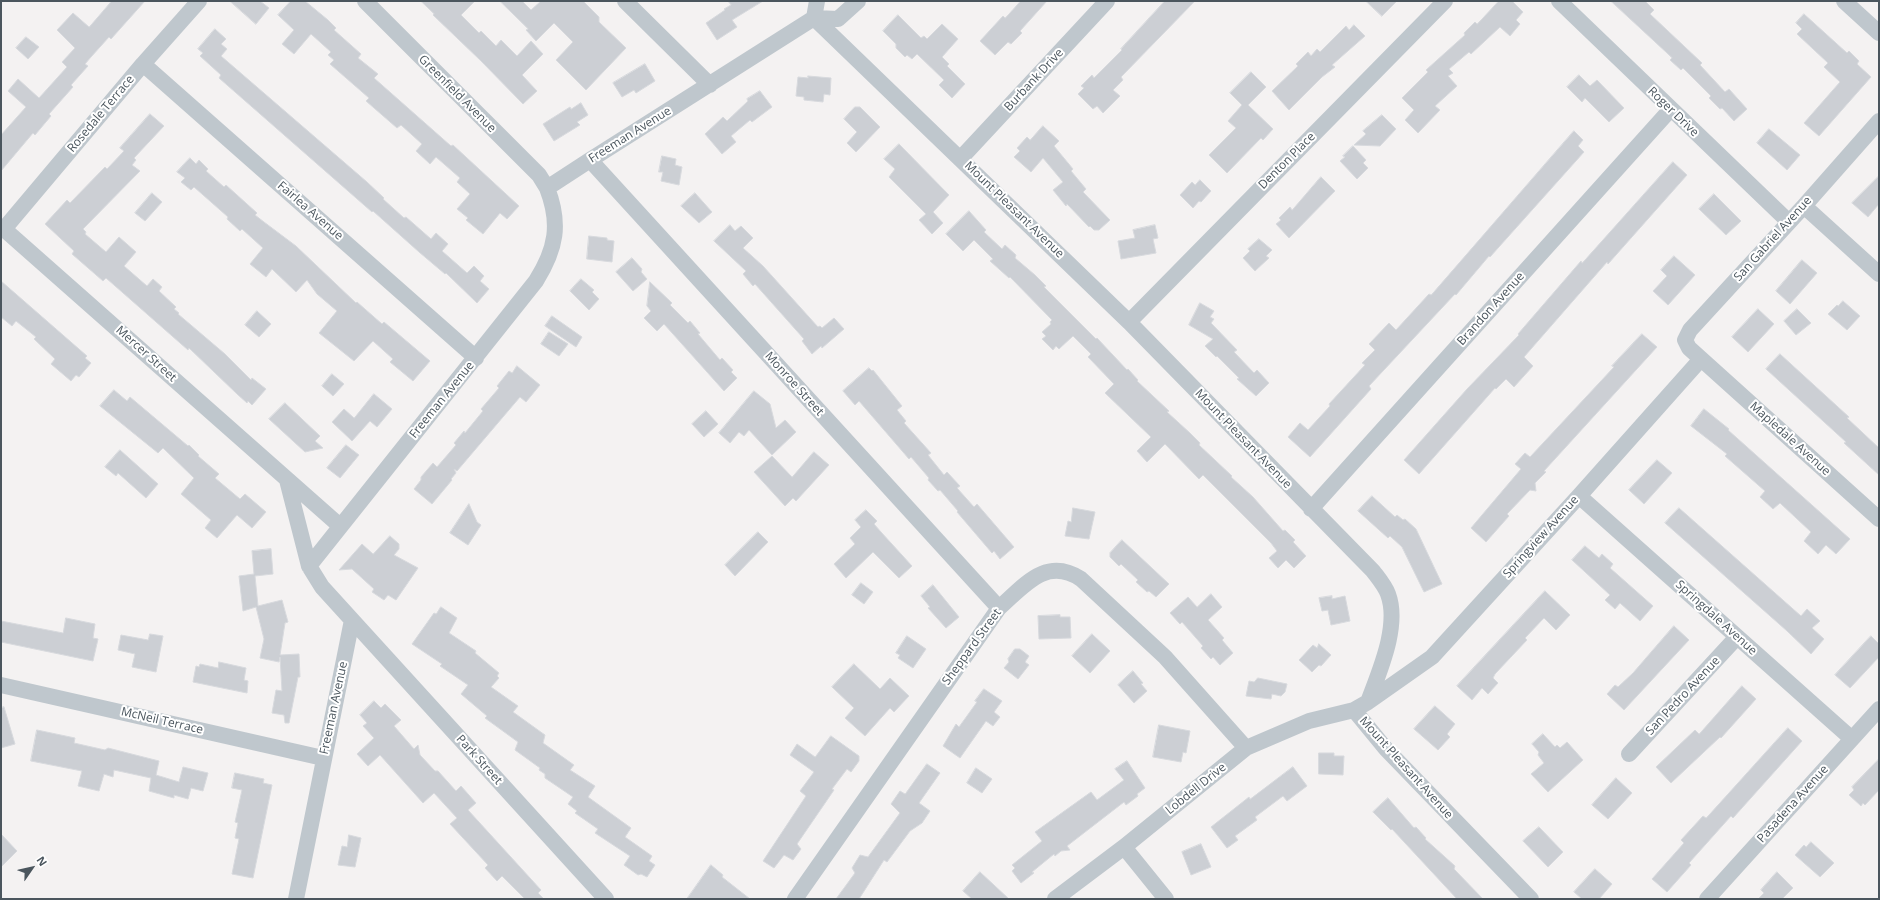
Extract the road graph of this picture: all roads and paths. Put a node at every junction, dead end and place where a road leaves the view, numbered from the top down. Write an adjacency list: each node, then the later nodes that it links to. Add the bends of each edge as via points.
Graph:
1 (200, 1): 12 (street, Rosedale Terrace)
2 (365, 1): 18 (street, Greenfield Avenue, via 539,176)
3 (625, 1): 13 (street)
4 (817, 1): 10 (street)
5 (858, 1): 10 (street, via 838,19)
6 (1107, 1): 16 (street, Burbank Drive)
7 (1445, 1): 23 (street, Denton Place)
8 (1559, 1): 14 (street, Roger Drive)
9 (1844, 1): 11 (street)
10 (814, 18): 13 (street, Freeman Avenue); 16 (street, Mount Pleasant Avenue)
11 (1879, 33)
12 (143, 64): 21 (street, Rosedale Terrace); 24 (street, Fairlea Avenue)
13 (710, 85): 17 (street, Freeman Avenue)
14 (1670, 110): 20 (street, Roger Drive); 28 (street, Brandon Avenue)
15 (1879, 121): 19 (street, San Gabriel Avenue)
16 (961, 158): 23 (street, Mount Pleasant Avenue)
17 (590, 160): 18 (street, Freeman Avenue); 32 (street, Monroe Street)
18 (547, 188): 24 (street, Freeman Avenue, via 553,202 556,232 547,264)
19 (1804, 206): 20 (street, San Gabriel Avenue); 22 (street)
20 (1789, 222): 25 (street, San Gabriel Avenue, via 1686,336 1686,342)
21 (4, 229): 26 (street, Mercer Street)
22 (1879, 274)
23 (1129, 322): 28 (street, Mount Pleasant Avenue)
24 (476, 358): 30 (street, Freeman Avenue)
25 (1701, 358): 27 (street, Springview Avenue); 29 (street, Mapledale Avenue)
26 (287, 480): 30 (street, Mercer Street); 31 (street)
27 (1579, 496): 34 (street, Springdale Avenue); 36 (street, Springview Avenue, via 1432,657)
28 (1310, 509): 36 (street, Mount Pleasant Avenue, via 1373,571 1389,596 1392,609 1391,627)
29 (1879, 518)
30 (340, 526): 31 (street, Freeman Avenue)
31 (309, 566): 33 (street, via 322,588)
32 (998, 608): 40 (street, Sheppard Street, via 1034,578 1046,572 1070,572 1081,579 1165,657); 46 (street, Sheppard Street)
33 (352, 620): 42 (street, Freeman Avenue); 45 (street, Park Street)
34 (1737, 637): 39 (street, Springdale Avenue); 41 (street, San Pedro Avenue)
35 (1, 685): 42 (street, McNeil Terrace)
36 (1368, 702): 38 (street, Mount Pleasant Avenue)
37 (1879, 708): 39 (street, Pasadena Avenue)
38 (1354, 710): 40 (street, Lobdell Drive, via 1309,721); 49 (street, Mount Pleasant Avenue, via 1386,749)
39 (1852, 739): 50 (street, Pasadena Avenue)
40 (1246, 748): 43 (street, Lobdell Drive)
41 (1629, 754)
42 (324, 758): 44 (street, Freeman Avenue)
43 (1124, 848): 47 (street, Lobdell Drive); 48 (street)
44 (296, 899)
45 (606, 899)
46 (795, 899)
47 (1055, 899)
48 (1166, 899)
49 (1531, 899)
50 (1707, 899)

